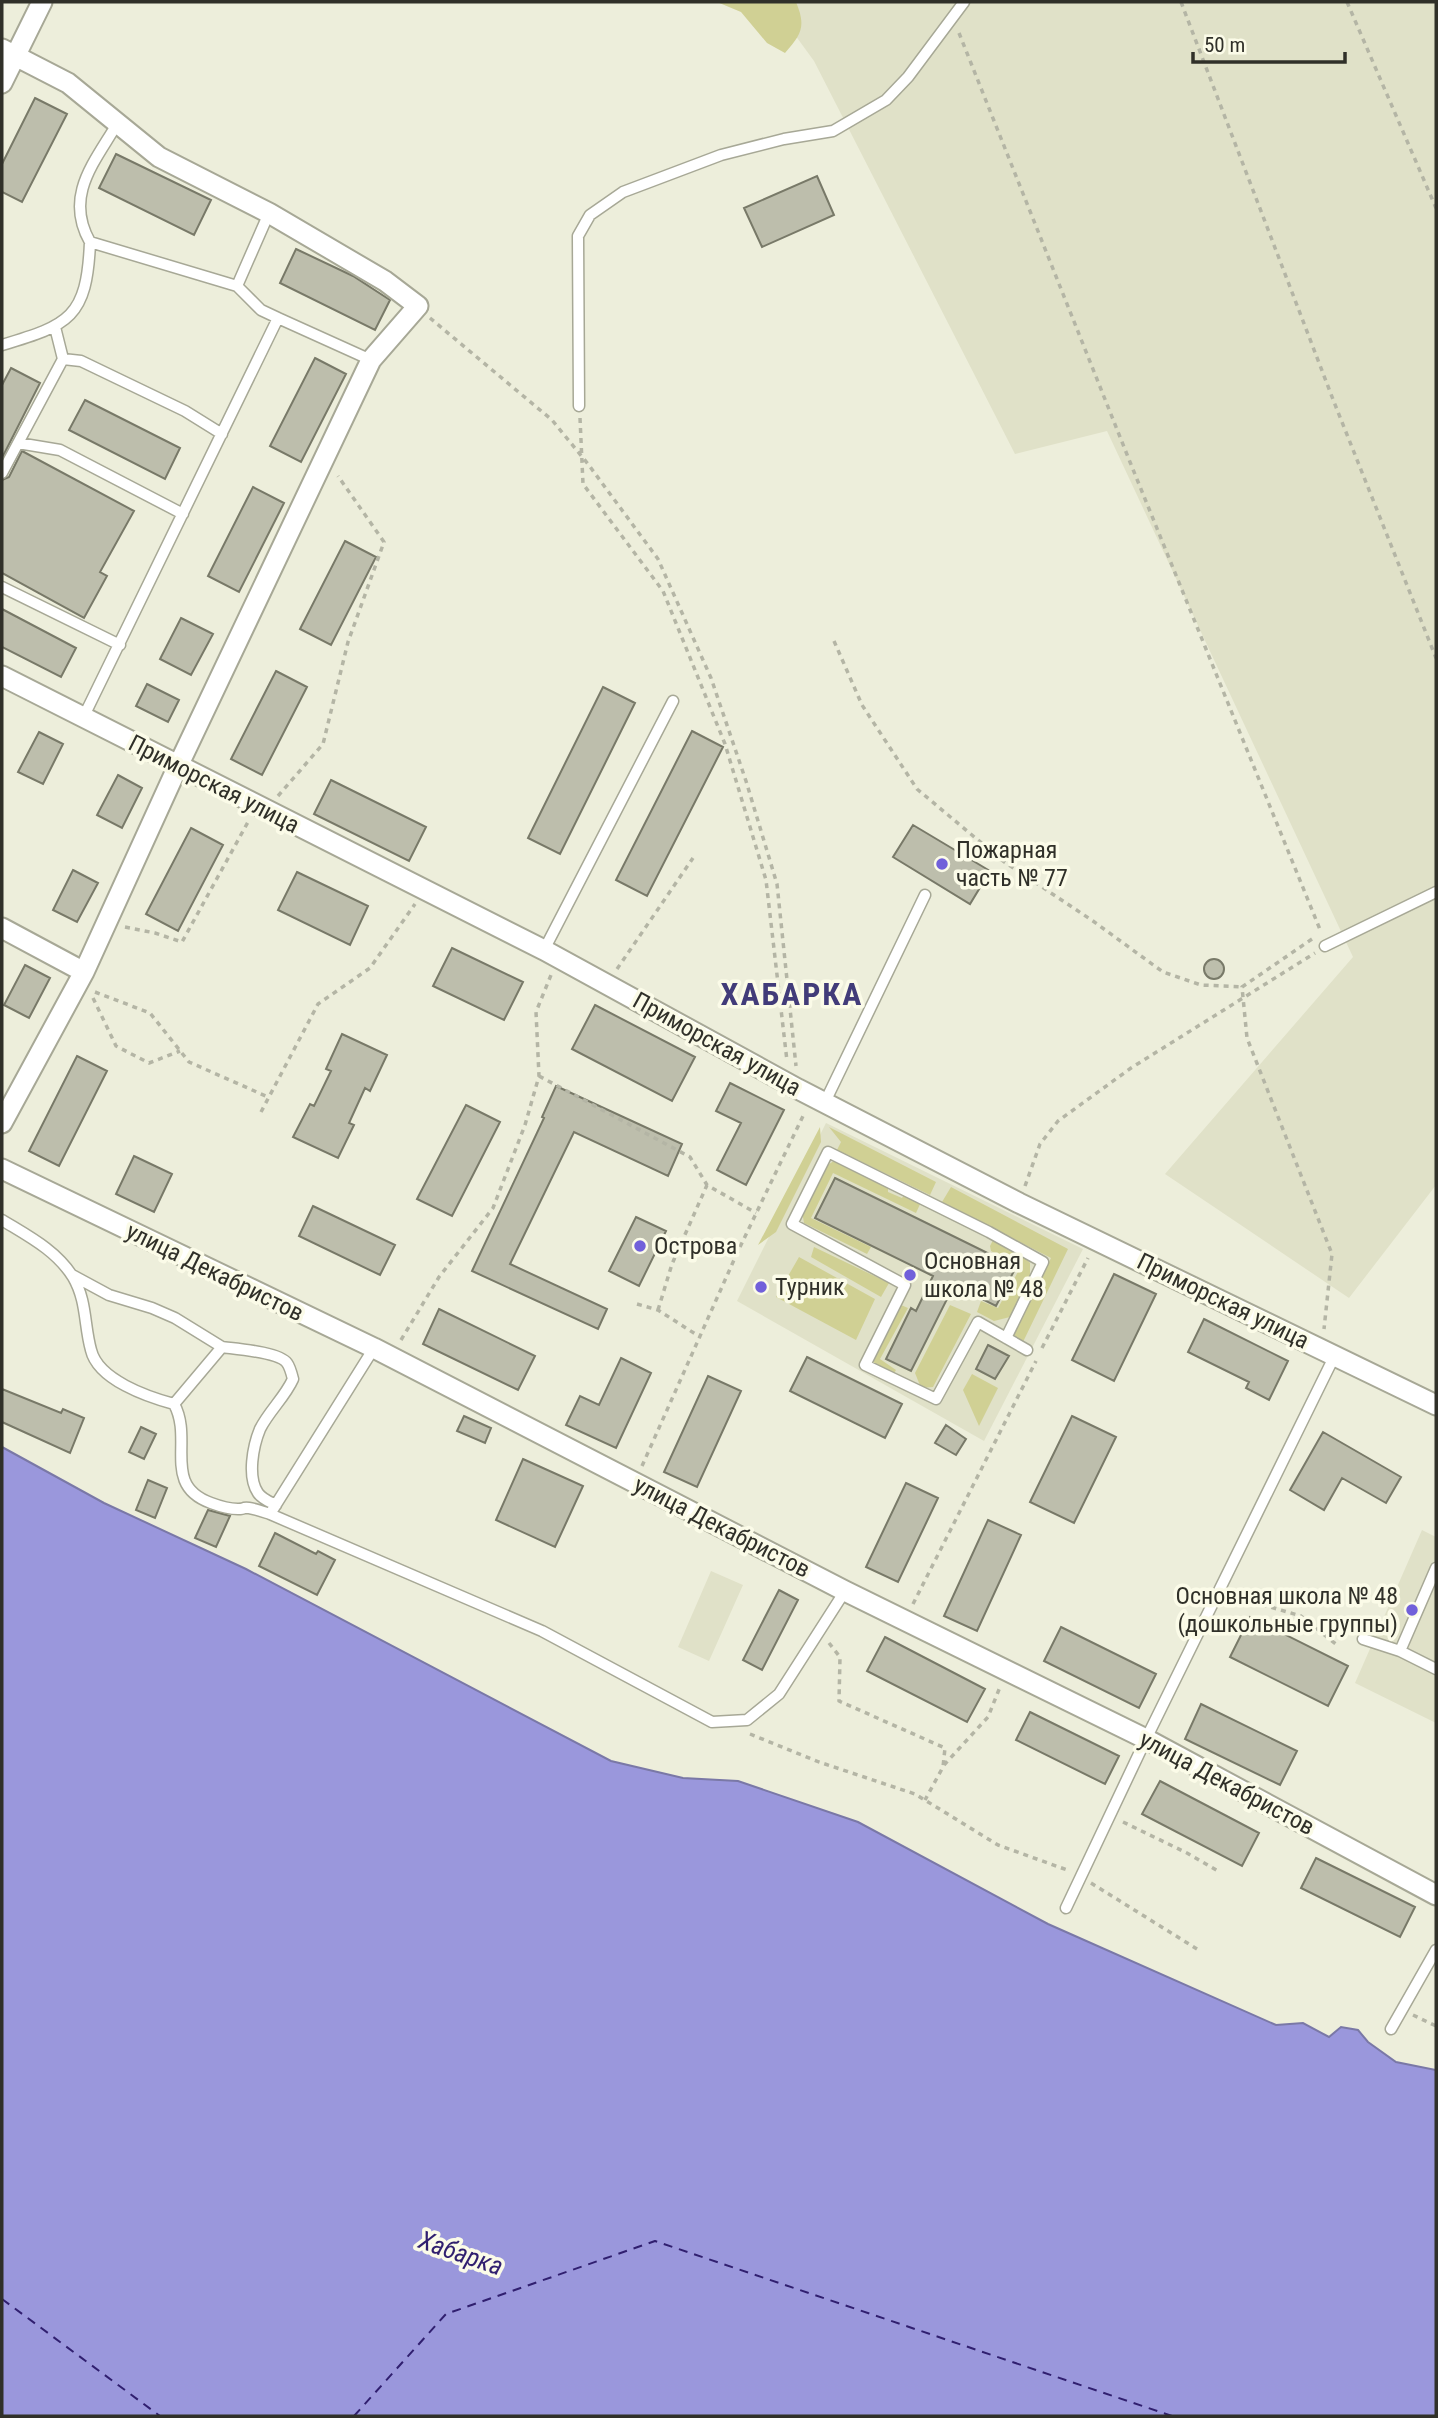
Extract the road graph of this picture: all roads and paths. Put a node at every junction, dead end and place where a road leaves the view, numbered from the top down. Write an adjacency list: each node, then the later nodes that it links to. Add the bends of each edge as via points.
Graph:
1 (42, 2): 6 (street)
2 (964, 2): 5 (lane)
3 (1181, 2): 29 (path)
4 (1347, 2): 9 (path)
5 (953, 17): 19 (lane, via 886,100 834,131 721,155 623,192 590,215 578,236); 41 (path)
6 (9, 53): 7 (street); 8 (street, via 68,83)
7 (2, 83)
8 (117, 124): 10 (street, via 159,157); 11 (lane, via 84,180 78,204)
9 (1436, 208)
10 (269, 213): 12 (lane); 13 (street, via 386,281)
11 (90, 243): 12 (lane); 15 (lane, via 87,278 76,308)
12 (237, 286): 14 (lane, via 261,310)
13 (418, 306): 18 (street); 22 (path, via 552,420)
14 (278, 318): 18 (lane); 20 (lane)
15 (55, 327): 16 (lane); 17 (lane)
16 (2, 345)
17 (63, 359): 20 (lane, via 81,361); 21 (lane)
18 (371, 360): 23 (street)
19 (579, 406): 22 (path)
20 (222, 434): 25 (lane)
21 (18, 443): 24 (lane); 25 (lane, via 60,450)
22 (581, 454): 49 (path, via 583,484 663,591 725,744 766,880); 49 (path, via 658,559 711,678 777,884)
23 (325, 458): 33 (street); 34 (path, via 384,542 348,642 323,744)
24 (2, 473)
25 (183, 514): 28 (lane)
26 (2, 587): 28 (lane)
27 (834, 640): 46 (path, via 862,705 917,789 1003,861 1163,972 1201,985)
28 (120, 645): 32 (lane)
29 (1436, 658)
30 (2, 676): 32 (street, Приморская улица)
31 (673, 701): 43 (lane)
32 (83, 718): 33 (street, Приморская улица)
33 (178, 766): 34 (street, Приморская улица); 44 (street)
34 (261, 808): 36 (street, Приморская улица); 39 (path, via 182,942)
35 (693, 858): 45 (path)
36 (425, 890): 43 (street, Приморская улица); 50 (path, via 370,968 318,1004)
37 (1436, 892): 42 (lane)
38 (925, 894): 49 (lane)
39 (121, 926)
40 (2, 928): 44 (street)
41 (1321, 932): 42 (path); 46 (path)
42 (1327, 945): 55 (path, via 1131,1068 1058,1121 1040,1144)
43 (552, 954): 45 (street, Приморская улица); 48 (path, via 536,1012)
44 (84, 972): 52 (street)
45 (607, 984): 49 (street, Приморская улица)
46 (1242, 986): 66 (path, via 1247,1038 1332,1254)
47 (180, 1051): 47 (path, via 149,1063 116,1046 89,989 150,1013); 50 (path, via 189,1062)
48 (539, 1076): 54 (path, via 690,1157); 67 (path, via 493,1208)
49 (806, 1093): 55 (street, Приморская улица); 56 (path)
50 (268, 1097): 51 (path)
51 (261, 1112)
52 (2, 1123)
53 (2, 1169): 67 (street, улица Декабристов)
54 (706, 1185): 56 (path); 61 (path)
55 (1019, 1203): 58 (street, Приморская улица)
56 (756, 1213): 62 (path)
57 (2, 1220): 59 (lane, via 44,1245)
58 (1097, 1241): 66 (street, Приморская улица); 75 (path)
59 (71, 1275): 64 (lane, via 109,1295 175,1318); 68 (lane, via 83,1297 90,1348 98,1364 144,1395)
60 (637, 1304): 61 (path)
61 (658, 1310): 62 (path)
62 (700, 1337): 70 (path)
63 (1006, 1338): 63 (lane, via 1042,1262 828,1152 792,1224 905,1285 865,1365 936,1399 978,1322); 65 (lane)
64 (222, 1348): 68 (lane); 71 (lane, via 281,1358 293,1379 260,1430 253,1456 257,1493)
65 (1027, 1350)
66 (1329, 1352): 69 (street, Приморская улица); 73 (lane)
67 (382, 1353): 70 (street, улица Декабристов); 71 (lane)
68 (174, 1404): 71 (lane, via 183,1432 182,1477 191,1490 215,1505)
69 (1436, 1405)
70 (634, 1482): 74 (street, улица Декабристов)
71 (273, 1509): 82 (lane, via 542,1631)
72 (1436, 1568): 79 (lane)
73 (1219, 1590): 78 (path, via 1301,1616); 83 (lane)
74 (845, 1591): 75 (street, улица Декабристов); 76 (lane)
75 (905, 1620): 80 (street, улица Декабристов)
76 (820, 1630): 82 (lane, via 779,1694 747,1720); 84 (path, via 840,1657 839,1701 945,1748)
77 (1363, 1640): 79 (lane)
78 (1337, 1644)
79 (1400, 1651): 81 (lane)
80 (995, 1664): 83 (street, улица Декабристов); 84 (path, via 1000,1686 988,1717)
81 (1436, 1669)
82 (712, 1722): 85 (path)
83 (1146, 1739): 86 (lane); 89 (street, улица Декабристов)
84 (943, 1767): 85 (path)
85 (925, 1800): 88 (path, via 998,1845)
86 (1109, 1816): 87 (path); 88 (lane)
87 (1218, 1871)
88 (1081, 1875): 90 (lane); 91 (path)
89 (1436, 1895)
90 (1066, 1908)
91 (1196, 1949)
92 (1436, 1950): 93 (lane)
93 (1402, 2010): 94 (path); 95 (lane)
94 (1436, 2026)
95 (1391, 2029)

